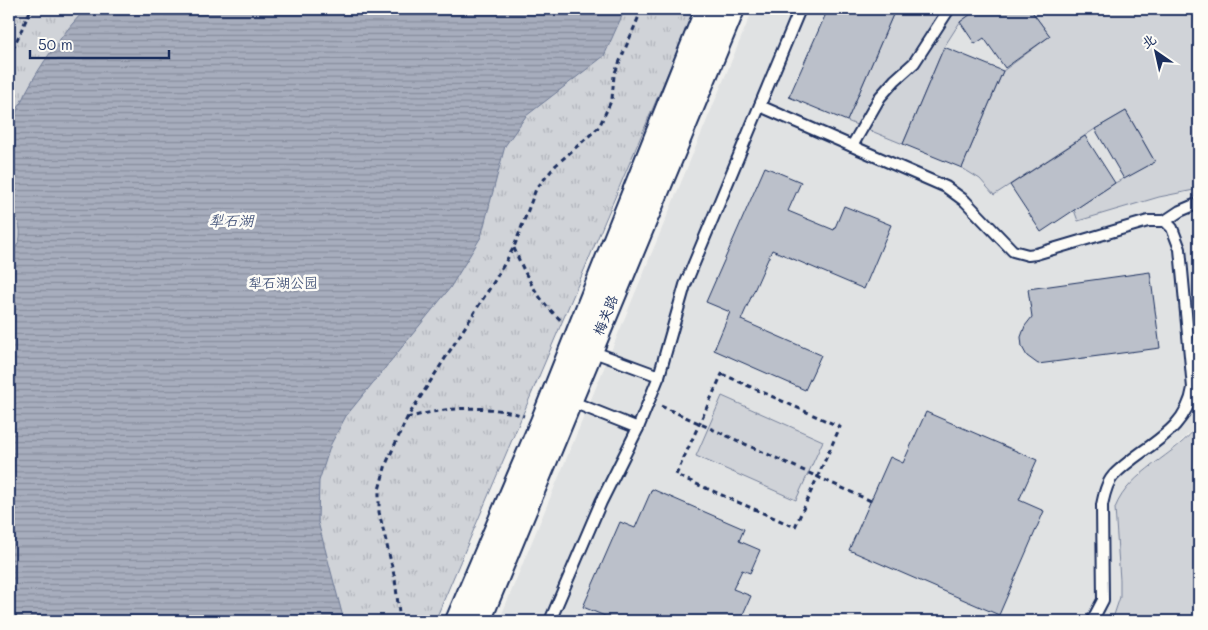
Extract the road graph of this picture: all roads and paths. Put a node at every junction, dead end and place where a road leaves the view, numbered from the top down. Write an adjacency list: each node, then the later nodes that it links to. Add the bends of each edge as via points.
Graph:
1 (31, 9): 7 (path)
2 (642, 9): 12 (path, via 614,76 612,99 599,127 556,165 536,190)
3 (708, 9): 13 (street, 梅关路)
4 (732, 9): 13 (street, 梅关路)
5 (800, 9): 8 (lane)
6 (949, 9): 9 (lane, via 914,63 880,97)
7 (9, 57)
8 (760, 106): 9 (lane); 14 (lane, via 685,285)
9 (852, 146): 11 (lane, via 946,187 965,201 1013,251 1021,254 1036,254 1148,221)
10 (1199, 203): 11 (lane)
11 (1165, 221): 27 (lane, via 1172,228 1180,249 1193,388 1190,405 1176,425 1111,477 1102,505 1103,600)
12 (514, 247): 13 (path, via 525,274 539,295 553,314); 17 (path)
13 (584, 342): 14 (lane); 15 (street, 梅关路); 18 (street, 梅关路)
14 (660, 376): 16 (lane)
15 (570, 401): 20 (lane); 25 (street, 梅关路)
16 (649, 401): 19 (path); 20 (lane)
17 (407, 418): 18 (path, via 438,409 479,408 511,412); 23 (path, via 386,464 379,490 378,512 395,579)
18 (543, 422): 24 (street, 梅关路)
19 (699, 424): 21 (path); 21 (path, via 722,374 840,427); 21 (path, via 676,475 795,527)
20 (638, 428): 26 (lane)
21 (818, 477): 22 (path)
22 (870, 501)
23 (400, 621)
24 (458, 621)
25 (478, 621)
26 (550, 621)
27 (1092, 621)

